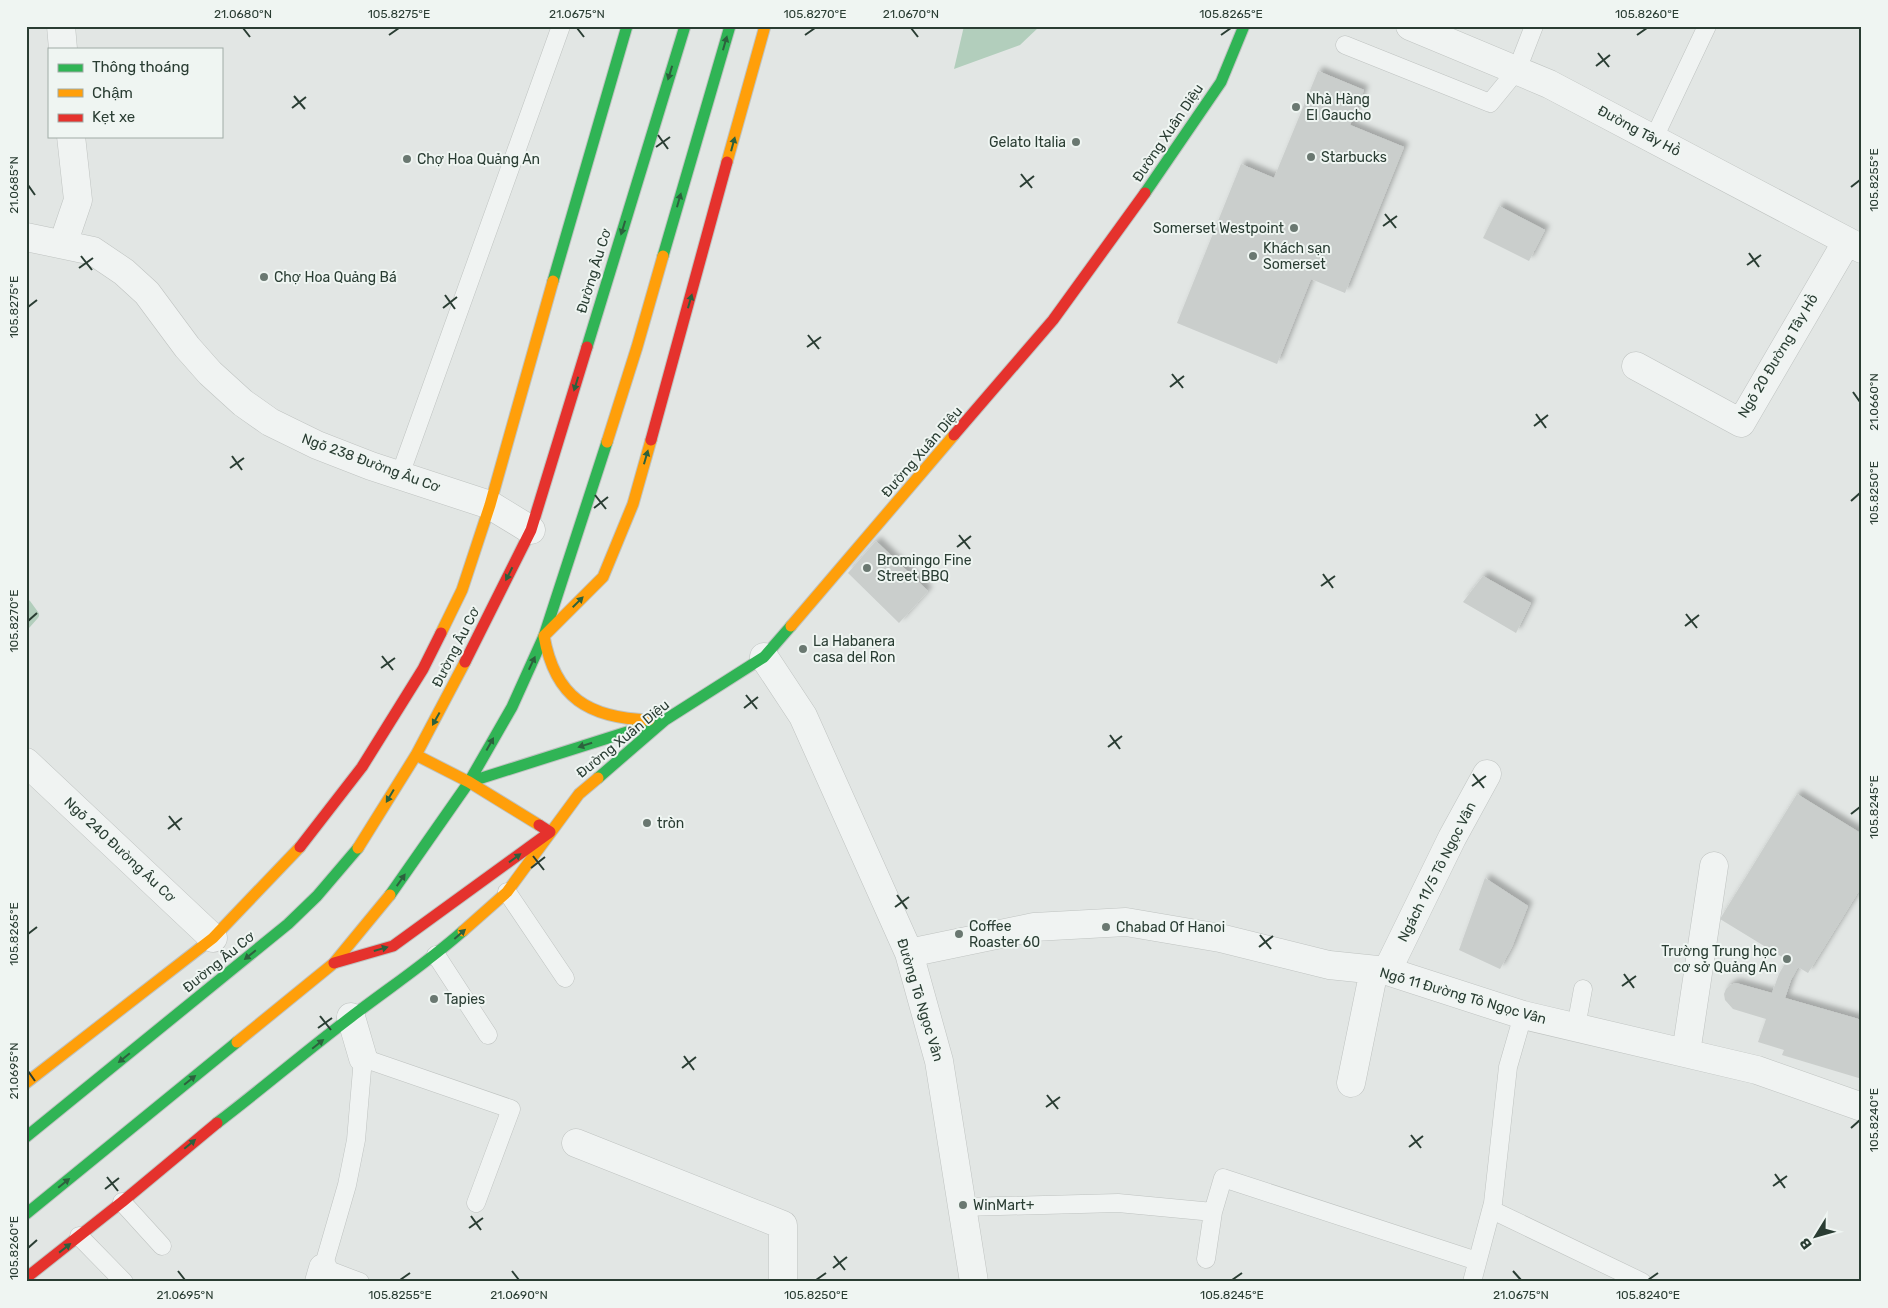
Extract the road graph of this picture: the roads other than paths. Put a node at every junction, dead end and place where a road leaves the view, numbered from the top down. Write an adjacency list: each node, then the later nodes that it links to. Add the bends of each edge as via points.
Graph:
1 (61, 26): 12 (street)
2 (561, 26): 20 (lane)
3 (628, 26): 21 (street, Đường Âu Cơ)
4 (685, 26): 22 (street, Đường Âu Cơ, one-way to 22)
5 (730, 26): 23 (street, one-way to 5, via 637,347)
6 (765, 26): 23 (street, one-way to 6, via 602,578 633,504)
7 (1244, 26): 24 (street, Đường Xuân Diệu, via 1221,82 1053,320)
8 (1410, 26): 13 (street, Đường Tây Hồ)
9 (1534, 26): 13 (lane)
10 (1707, 26): 15 (lane)
11 (1346, 45): 13 (lane, via 1490,104)
12 (63, 48)
13 (1517, 70): 15 (street, Đường Tây Hồ)
14 (72, 138): 17 (street, via 78,200)
15 (1654, 138): 18 (street, Đường Tây Hồ)
16 (26, 237): 17 (street, Ngõ 238 Đường Âu Cơ)
17 (63, 244): 20 (street, Ngõ 238 Đường Âu Cơ, via 93,250 124,272 147,293 210,373 270,422 317,445)
18 (1854, 245): 19 (street, Ngõ 20 Đường Tây Hồ, via 1741,422)
19 (1636, 366)
20 (400, 475): 21 (street, Ngõ 238 Đường Âu Cơ)
21 (490, 505): 22 (street, Ngõ 238 Đường Âu Cơ); 33 (street, Đường Âu Cơ, via 462,590 423,669 362,767 292,856)
22 (531, 530): 26 (street, Đường Âu Cơ, one-way to 26)
23 (544, 636): 25 (street, via 552,668 559,679 592,711 615,717); 29 (street, one-way to 23, via 512,707)
24 (764, 657): 25 (street, Đường Xuân Diệu); 34 (street, Đường Tô Ngọc Vân, via 803,716)
25 (665, 720): 29 (street, one-way to 29); 30 (street, Đường Xuân Diệu, via 579,794)
26 (416, 755): 29 (street); 49 (street, Đường Âu Cơ, one-way to 49, via 360,846 317,896 288,924)
27 (26, 762): 33 (street, Ngõ 240 Đường Âu Cơ)
28 (1487, 774): 37 (street, Ngách 11/5 Tô Ngọc Vân)
29 (469, 782): 30 (street); 36 (street, one-way to 29, via 398,885)
30 (550, 832): 32 (street); 36 (street, one-way to 30, via 393,946)
31 (1714, 866): 44 (street)
32 (507, 892): 35 (street, one-way to 32); 38 (lane)
33 (213, 938): 47 (street, Đường Âu Cơ)
34 (909, 952): 37 (street, Ngõ 11 Đường Tô Ngọc Vân, via 1034,927 1126,922 1220,938 1329,965); 53 (street, Đường Tô Ngọc Vân, via 939,1061)
35 (436, 955): 41 (street); 43 (lane)
36 (334, 962): 56 (street, one-way to 36)
37 (1380, 970): 40 (street, Ngõ 11 Đường Tô Ngọc Vân); 46 (street, Ngách 11/5 Tô Ngọc Vân)
38 (565, 978)
39 (1583, 989): 42 (lane)
40 (1523, 1015): 42 (street, Ngõ 11 Đường Tô Ngọc Vân); 54 (lane, via 1508,1067)
41 (351, 1017): 45 (street); 51 (street, one-way to 41)
42 (1576, 1027): 44 (street, Ngõ 11 Đường Tô Ngọc Vân)
43 (488, 1035)
44 (1686, 1053): 48 (street, Ngõ 11 Đường Tô Ngọc Vân, via 1757,1070)
45 (363, 1058): 52 (lane, via 511,1109); 61 (lane, via 356,1140 347,1185)
46 (1351, 1083)
47 (26, 1084)
48 (1862, 1107)
49 (26, 1137)
50 (576, 1143): 65 (street, via 784,1225)
51 (122, 1202): 57 (street); 58 (lane)
52 (476, 1203)
53 (963, 1207): 55 (lane, via 1118,1204); 66 (street, Đường Tô Ngọc Vân)
54 (1492, 1210): 60 (lane); 68 (lane)
55 (1213, 1212): 59 (lane); 60 (lane, via 1223,1178)
56 (26, 1214)
57 (79, 1236): 62 (street, one-way to 57); 63 (lane)
58 (162, 1246)
59 (1206, 1259)
60 (1477, 1261): 67 (lane)
61 (321, 1275): 64 (lane)
62 (26, 1278)
63 (124, 1282)
64 (360, 1282)
65 (783, 1282)
66 (974, 1282)
67 (1472, 1282)
68 (1642, 1282)

